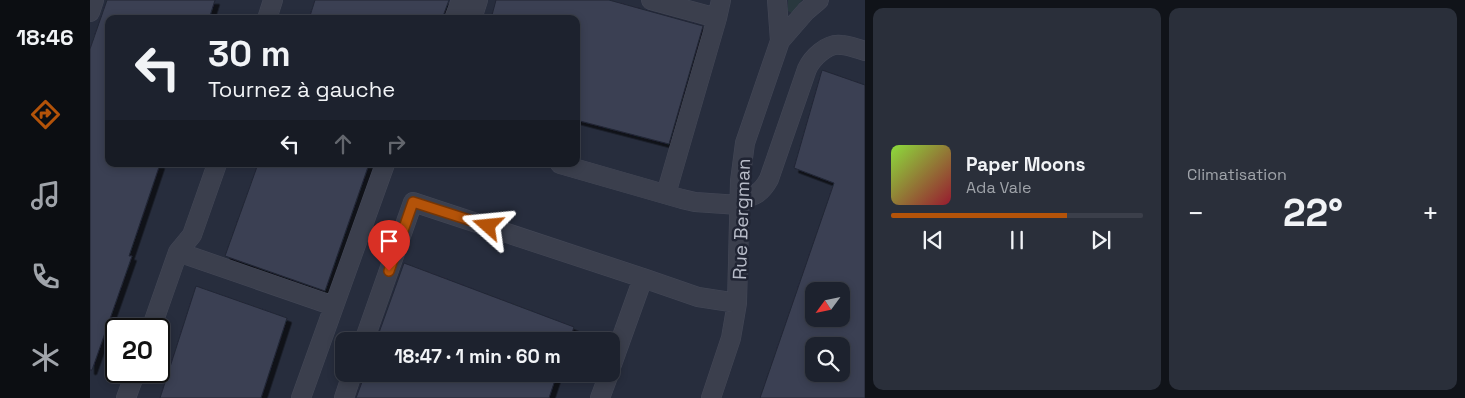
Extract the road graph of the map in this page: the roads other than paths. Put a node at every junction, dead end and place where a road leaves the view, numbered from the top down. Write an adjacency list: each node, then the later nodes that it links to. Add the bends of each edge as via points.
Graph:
1 (94, 0): 9 (street)
2 (274, 0): 10 (street)
3 (461, 0): 11 (street)
4 (478, 0): 12 (street)
5 (651, 0): 8 (street)
6 (777, 0): 13 (street, Rue Bergman)
7 (819, 0): 13 (street, Rue Bergman)
8 (719, 9): 18 (street)
9 (90, 12)
10 (268, 15)
11 (455, 15)
12 (473, 15)
13 (780, 41): 19 (street, Rue Bergman, via 745,142)
14 (865, 51): 19 (street, via 837,45 810,62 769,179 756,196)
15 (216, 167): 20 (street, via 192,235)
16 (384, 167): 23 (street)
17 (571, 167): 18 (street)
18 (666, 194): 19 (street, via 695,202)
19 (739, 202): 22 (street, Rue Bergman)
20 (178, 252): 23 (street); 24 (street)
21 (642, 278): 22 (street, via 698,297); 25 (street, via 413,202); 26 (street)
22 (737, 302): 34 (street, Rue Bergman, via 731,338)
23 (334, 306): 31 (street)
24 (155, 318)
25 (367, 332)
26 (620, 341)
27 (349, 382): 32 (street)
28 (606, 382): 33 (street)
29 (132, 383): 30 (street)
30 (126, 398)
31 (301, 398)
32 (344, 398)
33 (600, 398)
34 (711, 398)

